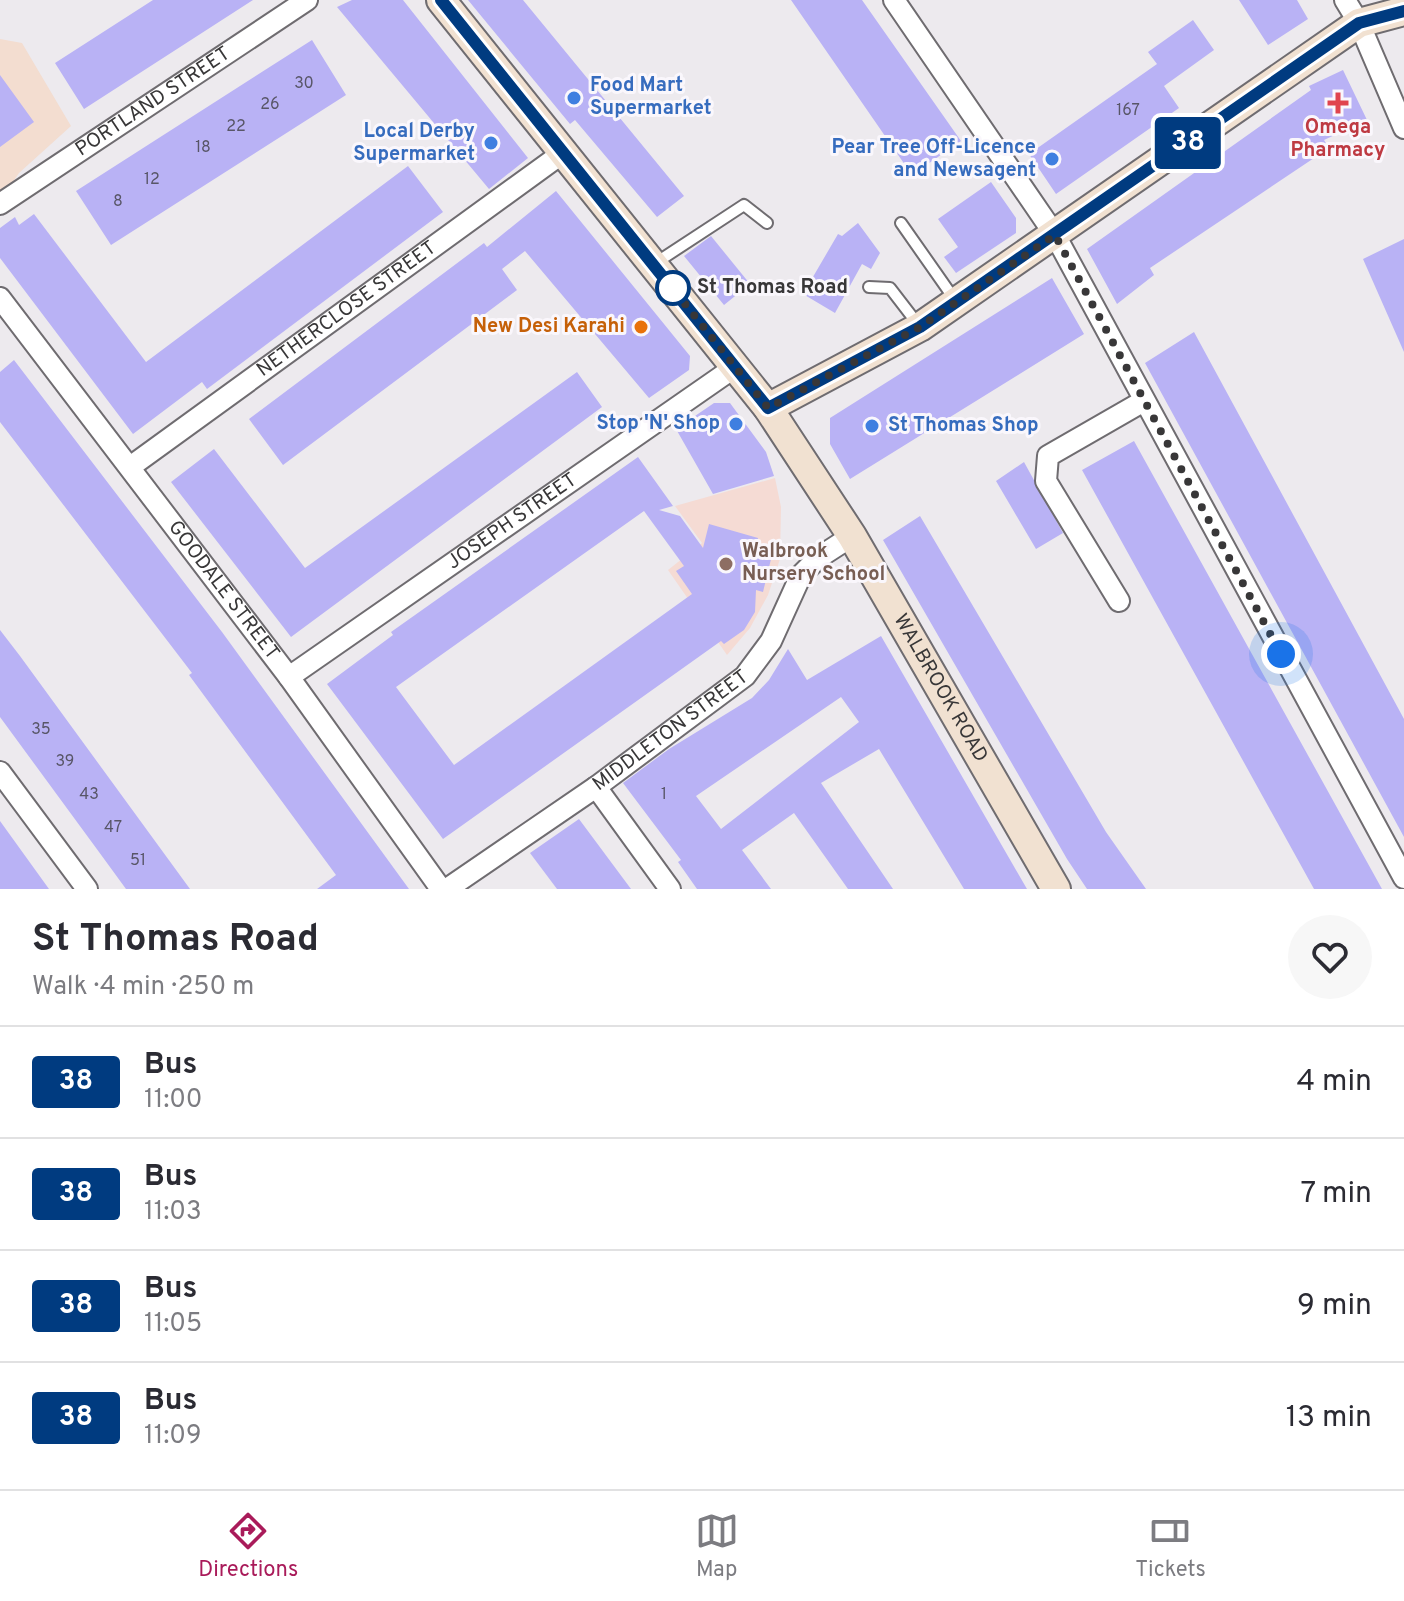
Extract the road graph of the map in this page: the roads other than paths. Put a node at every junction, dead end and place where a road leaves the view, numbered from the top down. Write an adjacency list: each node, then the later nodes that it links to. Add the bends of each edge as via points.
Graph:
1 (307, 0): 8 (street, PORTLAND STREET)
2 (441, 0): 7 (street)
3 (894, 0): 11 (street)
4 (1404, 11): 5 (street)
5 (1352, 12): 6 (street); 11 (street)
6 (1404, 128)
7 (564, 152): 12 (street); 20 (street, NETHERCLOSE STREET)
8 (0, 204)
9 (767, 223): 12 (lane, via 744,205)
10 (901, 223): 15 (lane)
11 (1055, 235): 15 (street); 18 (street)
12 (654, 264): 17 (street)
13 (869, 287): 16 (lane, via 890,288)
14 (0, 298): 20 (street, GOODALE STREET)
15 (957, 303): 16 (street)
16 (920, 327): 19 (street)
17 (735, 367): 19 (street); 23 (street, JOSEPH STREET)
18 (1142, 402): 22 (street, via 1048,456 1046,481); 26 (street)
19 (768, 408): 21 (street, WALBROOK ROAD)
20 (130, 467): 23 (street, GOODALE STREET)
21 (852, 536): 25 (street, MIDDLETON STREET, via 801,575 771,641 745,676); 31 (street, WALBROOK ROAD)
22 (1119, 601)
23 (289, 677): 28 (street, GOODALE STREET)
24 (0, 772): 27 (street)
25 (596, 787): 29 (street, MIDDLETON STREET); 30 (street)
26 (1404, 878)
27 (87, 889)
28 (441, 889)
29 (447, 889)
30 (670, 889)
31 (1056, 889)

